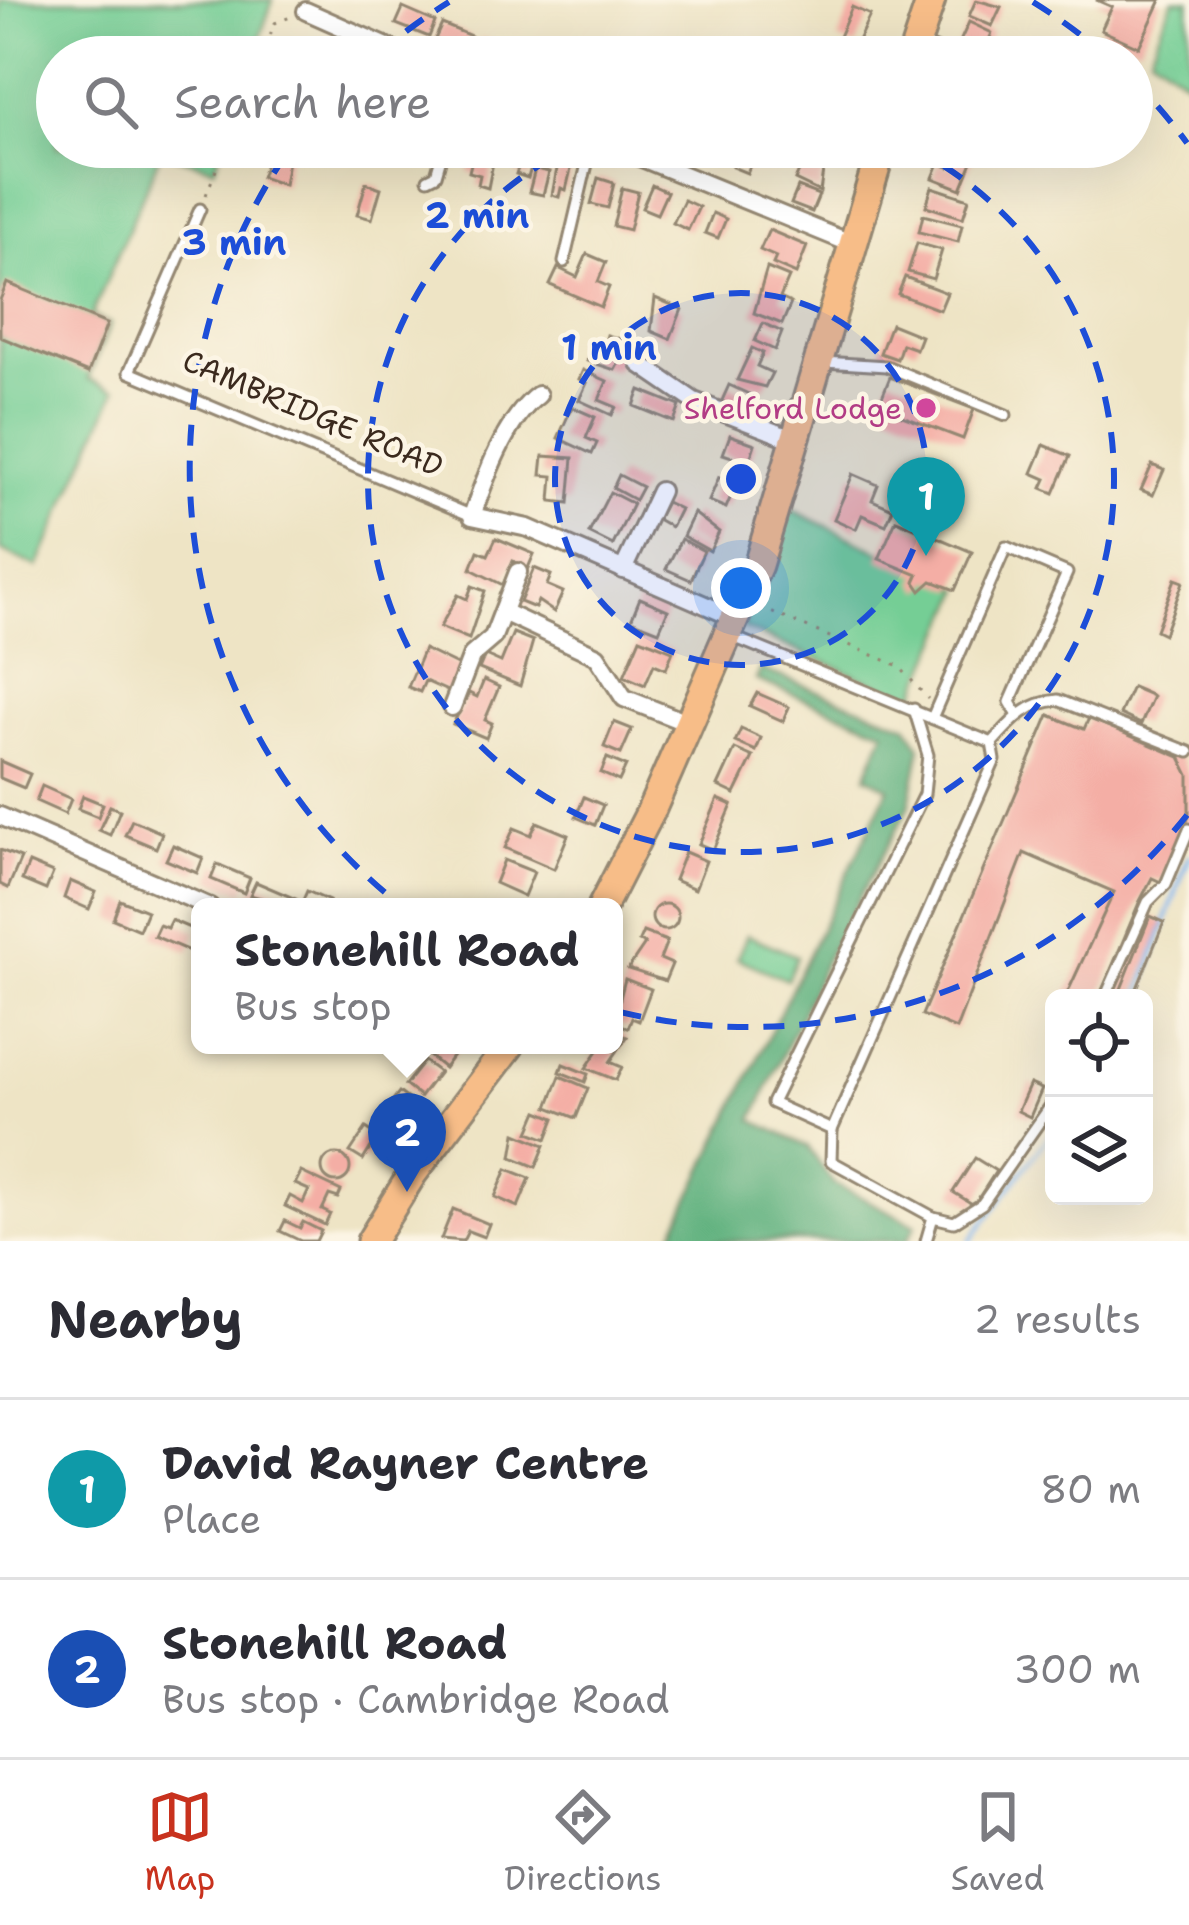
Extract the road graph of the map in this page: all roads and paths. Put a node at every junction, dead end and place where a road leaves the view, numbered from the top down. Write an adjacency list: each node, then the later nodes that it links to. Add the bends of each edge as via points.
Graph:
1 (932, 0): 5 (main road)
2 (306, 11): 3 (path, via 274,23); 4 (street)
3 (269, 36)
4 (363, 36)
5 (919, 36)
6 (217, 168): 12 (path)
7 (438, 168): 11 (lane)
8 (586, 168): 14 (lane)
9 (666, 168): 13 (street)
10 (875, 168): 13 (main road)
11 (428, 178)
12 (200, 209): 21 (lane, CAMBRIDGE ROAD, via 129,372)
13 (850, 243): 15 (main road)
14 (564, 262)
15 (818, 361): 18 (lane, via 886,366); 19 (main road)
16 (640, 364): 19 (street, via 694,401)
17 (538, 395): 21 (street, via 490,470)
18 (1006, 416)
19 (797, 442): 25 (main road)
20 (660, 491): 22 (street)
21 (472, 516): 22 (street, CAMBRIDGE ROAD, via 528,528)
22 (623, 570): 25 (street, CAMBRIDGE ROAD)
23 (518, 572): 24 (street)
24 (503, 612): 27 (street, via 493,637 472,656); 31 (street, via 597,656 624,698)
25 (736, 618): 26 (path, via 899,666); 28 (lane); 31 (main road)
26 (938, 703): 29 (lane, via 1006,547 1067,573 1010,702); 30 (lane)
27 (452, 707)
28 (914, 709): 30 (lane); 41 (lane, via 928,755 923,794 772,1103)
29 (1016, 714): 32 (lane); 33 (lane, via 1058,700)
30 (932, 718): 32 (lane)
31 (690, 724): 36 (main road)
32 (992, 743): 41 (lane, via 994,760)
33 (1189, 752)
34 (0, 816): 37 (street)
35 (1189, 830): 38 (lane)
36 (606, 898)
37 (191, 899)
38 (1110, 989)
39 (503, 1054): 43 (main road)
40 (1045, 1114): 42 (lane, via 982,1204 954,1222)
41 (832, 1130): 42 (lane, via 831,1160)
42 (933, 1217): 44 (lane)
43 (371, 1241)
44 (926, 1241)

